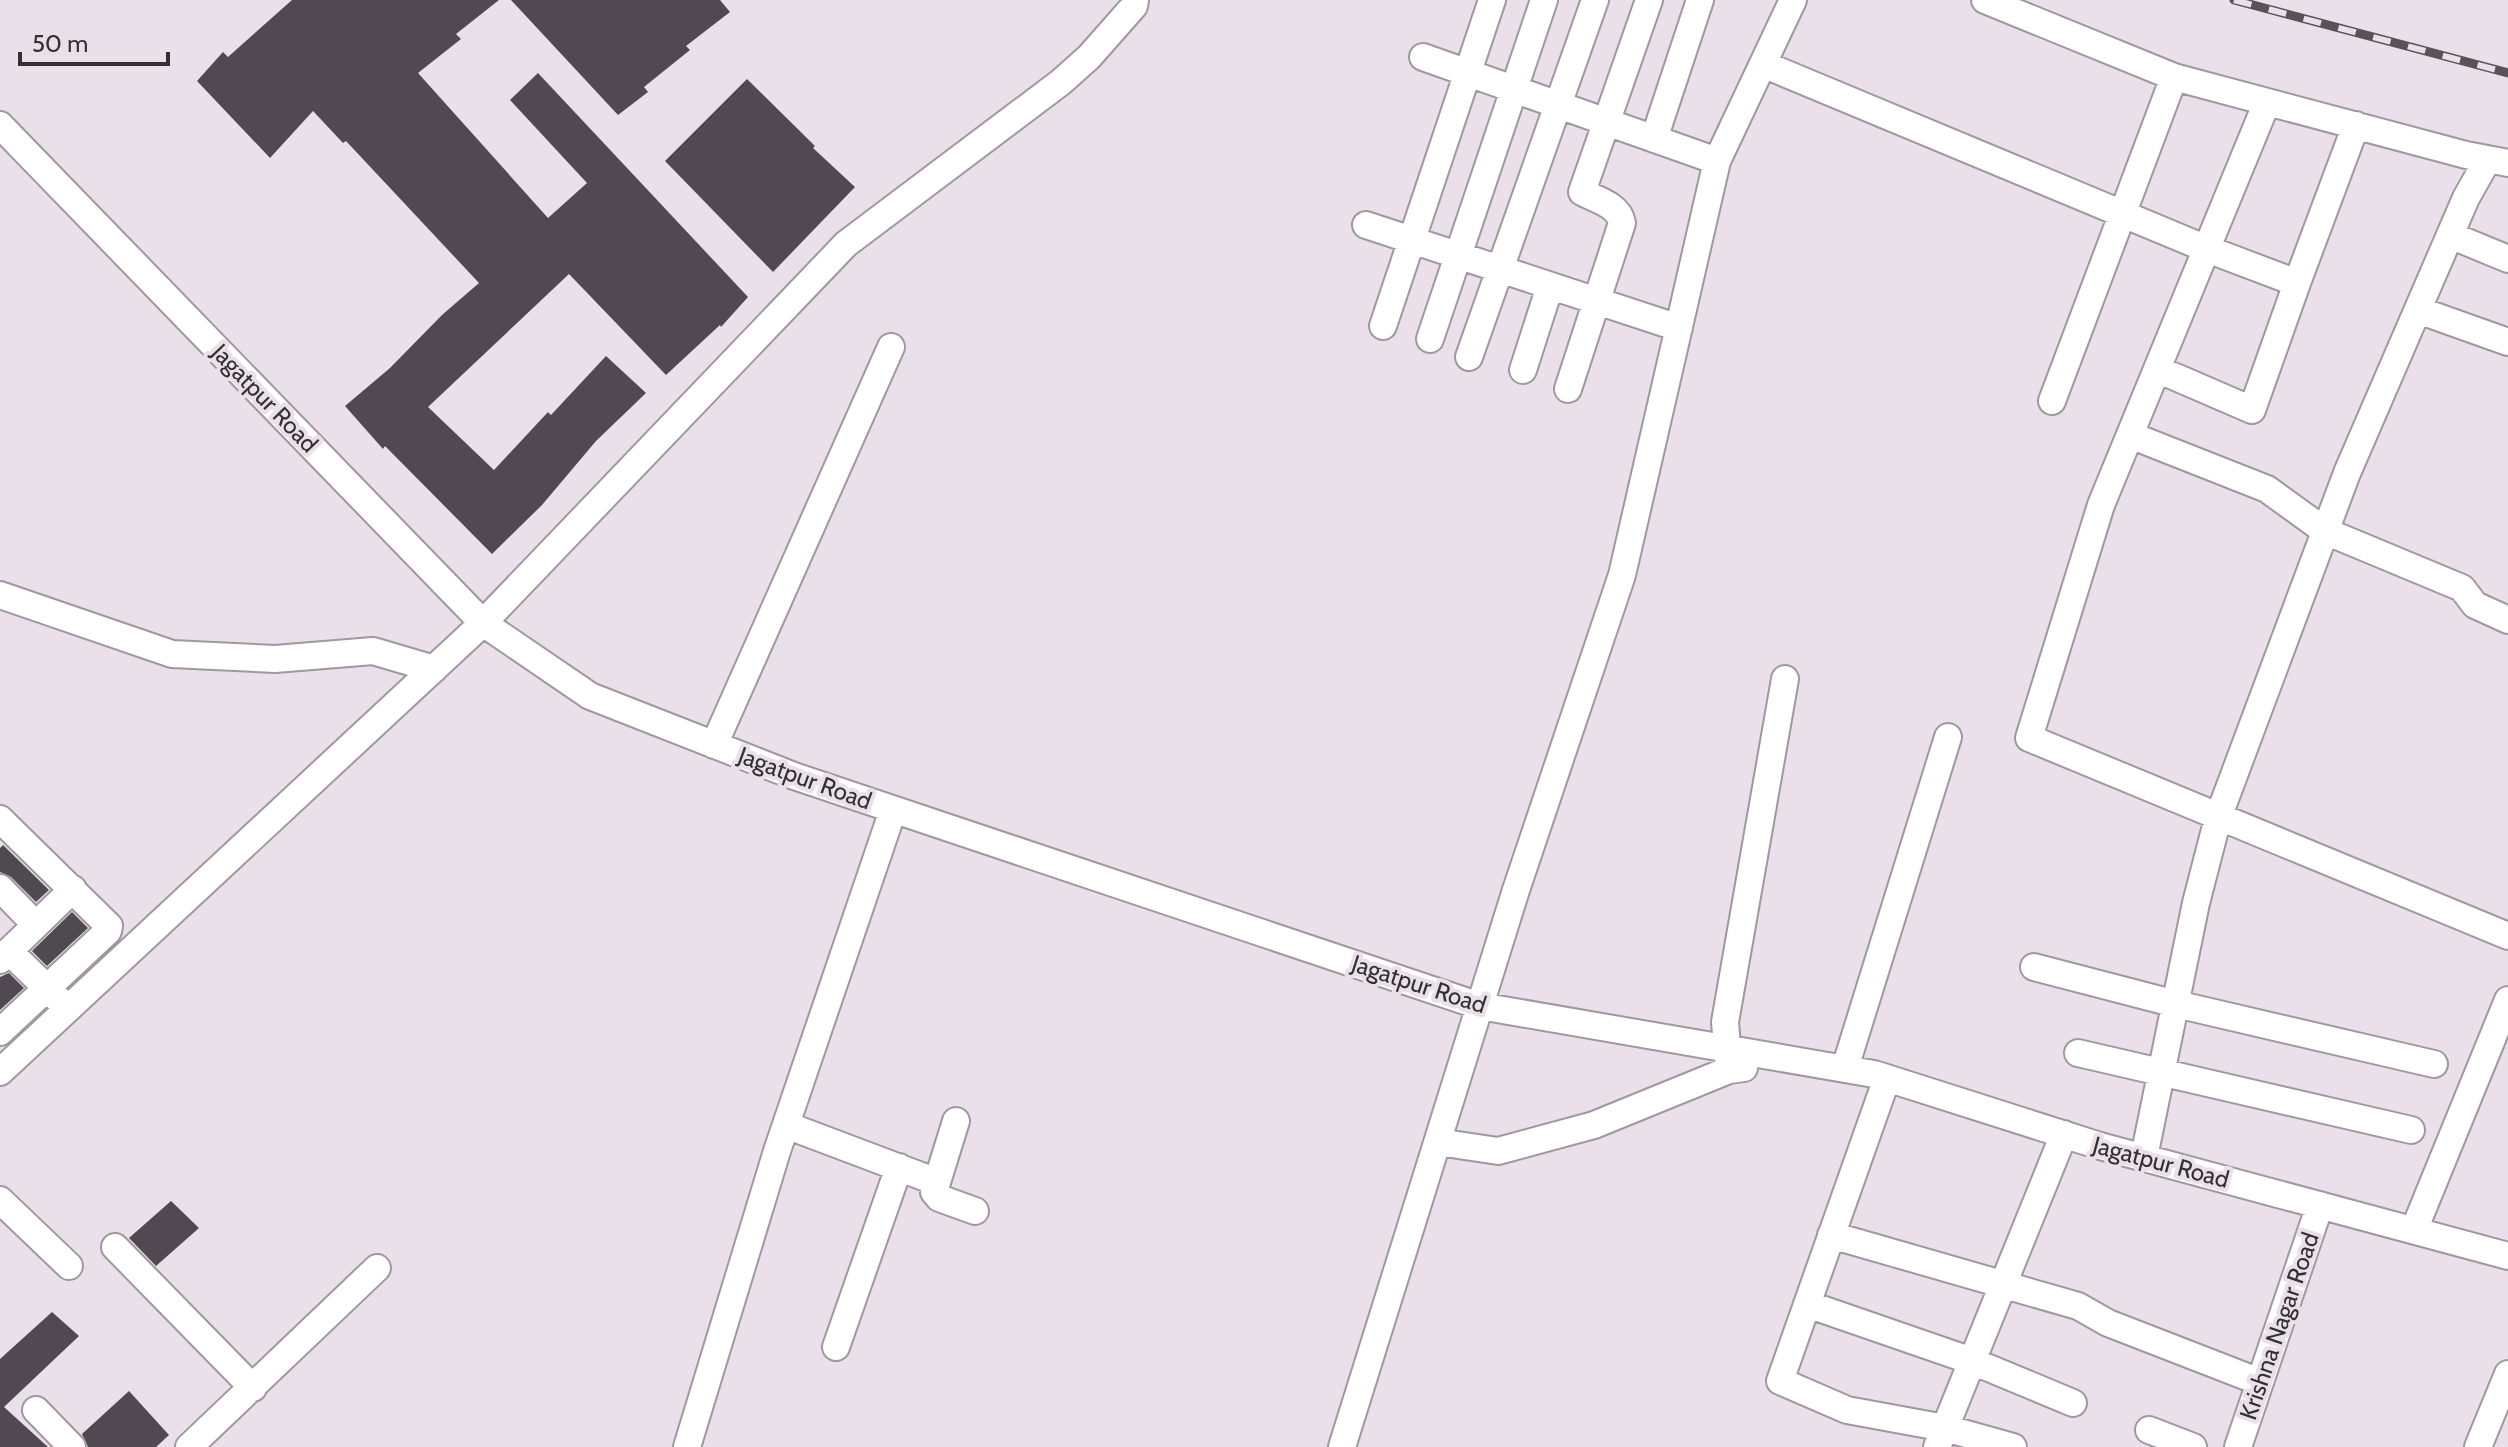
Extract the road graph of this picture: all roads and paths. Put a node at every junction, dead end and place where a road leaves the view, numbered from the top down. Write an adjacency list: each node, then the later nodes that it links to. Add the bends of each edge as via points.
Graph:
1 (1135, 0): 48 (street, via 1089,57 1061,82 846,244)
2 (1492, 0): 11 (street)
3 (1544, 0): 13 (street)
4 (1595, 0): 15 (street)
5 (1649, 0): 16 (street)
6 (1700, 0): 19 (street)
7 (1793, 0): 10 (street)
8 (1985, 0): 12 (street)
9 (1423, 57): 11 (street)
10 (1765, 65): 20 (street); 22 (street)
11 (1468, 73): 13 (street); 25 (street)
12 (2174, 77): 14 (street); 22 (street)
13 (1514, 90): 15 (street); 27 (street)
14 (2267, 102): 18 (street); 26 (street)
15 (1558, 105): 16 (street); 29 (street)
16 (1607, 123): 19 (street); 32 (street, via 1582,192 1621,214)
17 (0, 125): 48 (street, Jagatpur Road)
18 (2356, 125): 21 (street); 30 (street)
19 (1654, 139): 20 (street)
20 (1717, 161): 35 (street)
21 (2498, 161): 24 (street)
22 (2121, 213): 26 (street); 43 (street)
23 (1366, 225): 25 (street)
24 (2450, 235): 28 (street); 33 (street)
25 (1411, 240): 27 (street); 34 (street)
26 (2207, 249): 30 (street); 40 (street)
27 (1458, 255): 29 (street); 36 (street)
28 (2508, 259)
29 (1498, 268): 31 (street); 39 (street)
30 (2297, 283): 40 (street, via 2252,410)
31 (1550, 286): 32 (street); 41 (street)
32 (1597, 300): 35 (street); 42 (street)
33 (2418, 310): 37 (street); 45 (street)
34 (1383, 326)
35 (1679, 328): 65 (street, via 1622,575)
36 (1430, 339)
37 (2508, 342)
38 (891, 347): 52 (street)
39 (1469, 357)
40 (2157, 369): 44 (street)
41 (1523, 370)
42 (1568, 389)
43 (2052, 401)
44 (2130, 435): 45 (street, via 2267,489); 54 (street, via 2101,505 2029,738)
45 (2325, 531): 47 (street, via 2462,588 2475,605); 54 (street)
46 (0, 595): 49 (street, via 172,654 275,659 373,651)
47 (2508, 620)
48 (483, 623): 49 (street); 52 (street, Jagatpur Road, via 590,696)
49 (434, 669): 66 (street)
50 (1785, 679): 69 (street, via 1725,1022)
51 (1948, 737): 71 (street)
52 (714, 745): 53 (street, Jagatpur Road)
53 (893, 810): 65 (street, Jagatpur Road); 76 (street)
54 (2218, 818): 59 (street); 64 (street)
55 (3, 827): 57 (street)
56 (0, 888): 58 (street)
57 (73, 889): 58 (street); 62 (street, via 108,931)
58 (36, 925): 60 (street)
59 (2508, 936)
60 (4, 956): 62 (street)
61 (2034, 967): 64 (street)
62 (46, 988): 66 (street); 67 (street)
63 (2508, 1000): 86 (street)
64 (2176, 1004): 70 (street); 73 (street)
65 (1480, 1006): 69 (street, Jagatpur Road); 79 (street)
66 (68, 1008): 72 (street)
67 (0, 1032)
68 (2078, 1053): 73 (street)
69 (1728, 1060): 71 (street, Jagatpur Road); 79 (street, Jagatpur Road, via 1594,1125 1498,1151)
70 (2434, 1064)
71 (1845, 1068): 74 (street, Jagatpur Road)
72 (0, 1072)
73 (2160, 1073): 77 (street); 80 (street)
74 (1887, 1078): 78 (street, Jagatpur Road); 87 (street)
75 (956, 1121): 82 (street)
76 (786, 1125): 81 (street); 105 (street)
77 (2411, 1130)
78 (2064, 1134): 80 (street, Jagatpur Road); 92 (street)
79 (1438, 1142): 106 (street)
80 (2144, 1157): 84 (street, Jagatpur Road)
81 (899, 1167): 82 (street); 94 (street)
82 (937, 1182): 85 (street, via 934,1192 939,1198)
83 (0, 1200): 90 (street)
84 (2320, 1205): 86 (street, Jagatpur Road); 97 (street, Krishna Nagar Road)
85 (975, 1211)
86 (2414, 1230): 89 (street, Jagatpur Road)
87 (1831, 1235): 92 (street); 93 (street)
88 (115, 1247): 98 (street)
89 (2508, 1256)
90 (69, 1266)
91 (377, 1268): 98 (street)
92 (2004, 1282): 95 (street); 97 (street, via 2078,1306 2108,1323)
93 (1807, 1304): 95 (street); 102 (street, via 1780,1381 1847,1410)
94 (836, 1347)
95 (1972, 1361): 99 (street); 102 (street)
96 (2508, 1374): 110 (street)
97 (2260, 1382): 109 (street, Krishna Nagar Road)
98 (253, 1388): 104 (street)
99 (2073, 1403)
100 (36, 1410): 103 (street)
101 (2149, 1430): 108 (street)
102 (1941, 1437): 107 (street)
103 (72, 1447)
104 (189, 1447)
105 (687, 1447)
106 (1342, 1447)
107 (2013, 1447)
108 (2193, 1447)
109 (2238, 1447)
110 (2478, 1447)

